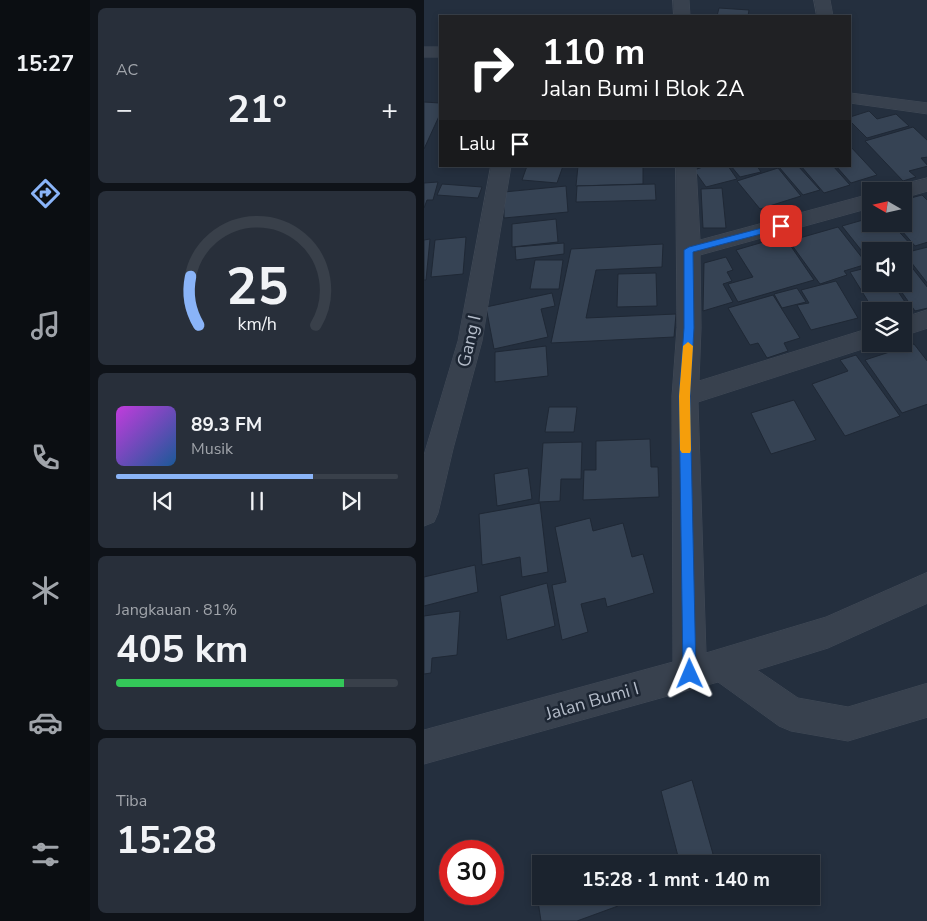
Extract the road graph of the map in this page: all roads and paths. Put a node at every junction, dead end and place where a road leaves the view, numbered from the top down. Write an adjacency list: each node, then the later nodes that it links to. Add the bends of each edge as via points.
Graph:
1 (681, 0): 3 (street)
2 (822, 0): 4 (street)
3 (682, 15)
4 (825, 15)
5 (424, 52): 6 (street)
6 (439, 52)
7 (851, 98): 8 (street)
8 (927, 109)
9 (501, 167): 19 (street, Gang I, via 470,341 438,450)
10 (686, 167): 14 (street)
11 (927, 184): 12 (street)
12 (912, 188)
13 (862, 204): 14 (street)
14 (689, 250): 18 (street, via 689,328)
15 (927, 319): 16 (street)
16 (912, 324)
17 (862, 340): 18 (street)
18 (684, 396): 22 (street)
19 (424, 513)
20 (927, 587): 21 (street, Jalan Bumi I, via 828,632)
21 (721, 664): 22 (street, Jalan Bumi I); 23 (street, via 791,714 848,724)
22 (690, 674): 24 (street, Jalan Bumi I)
23 (927, 700)
24 (424, 747)

